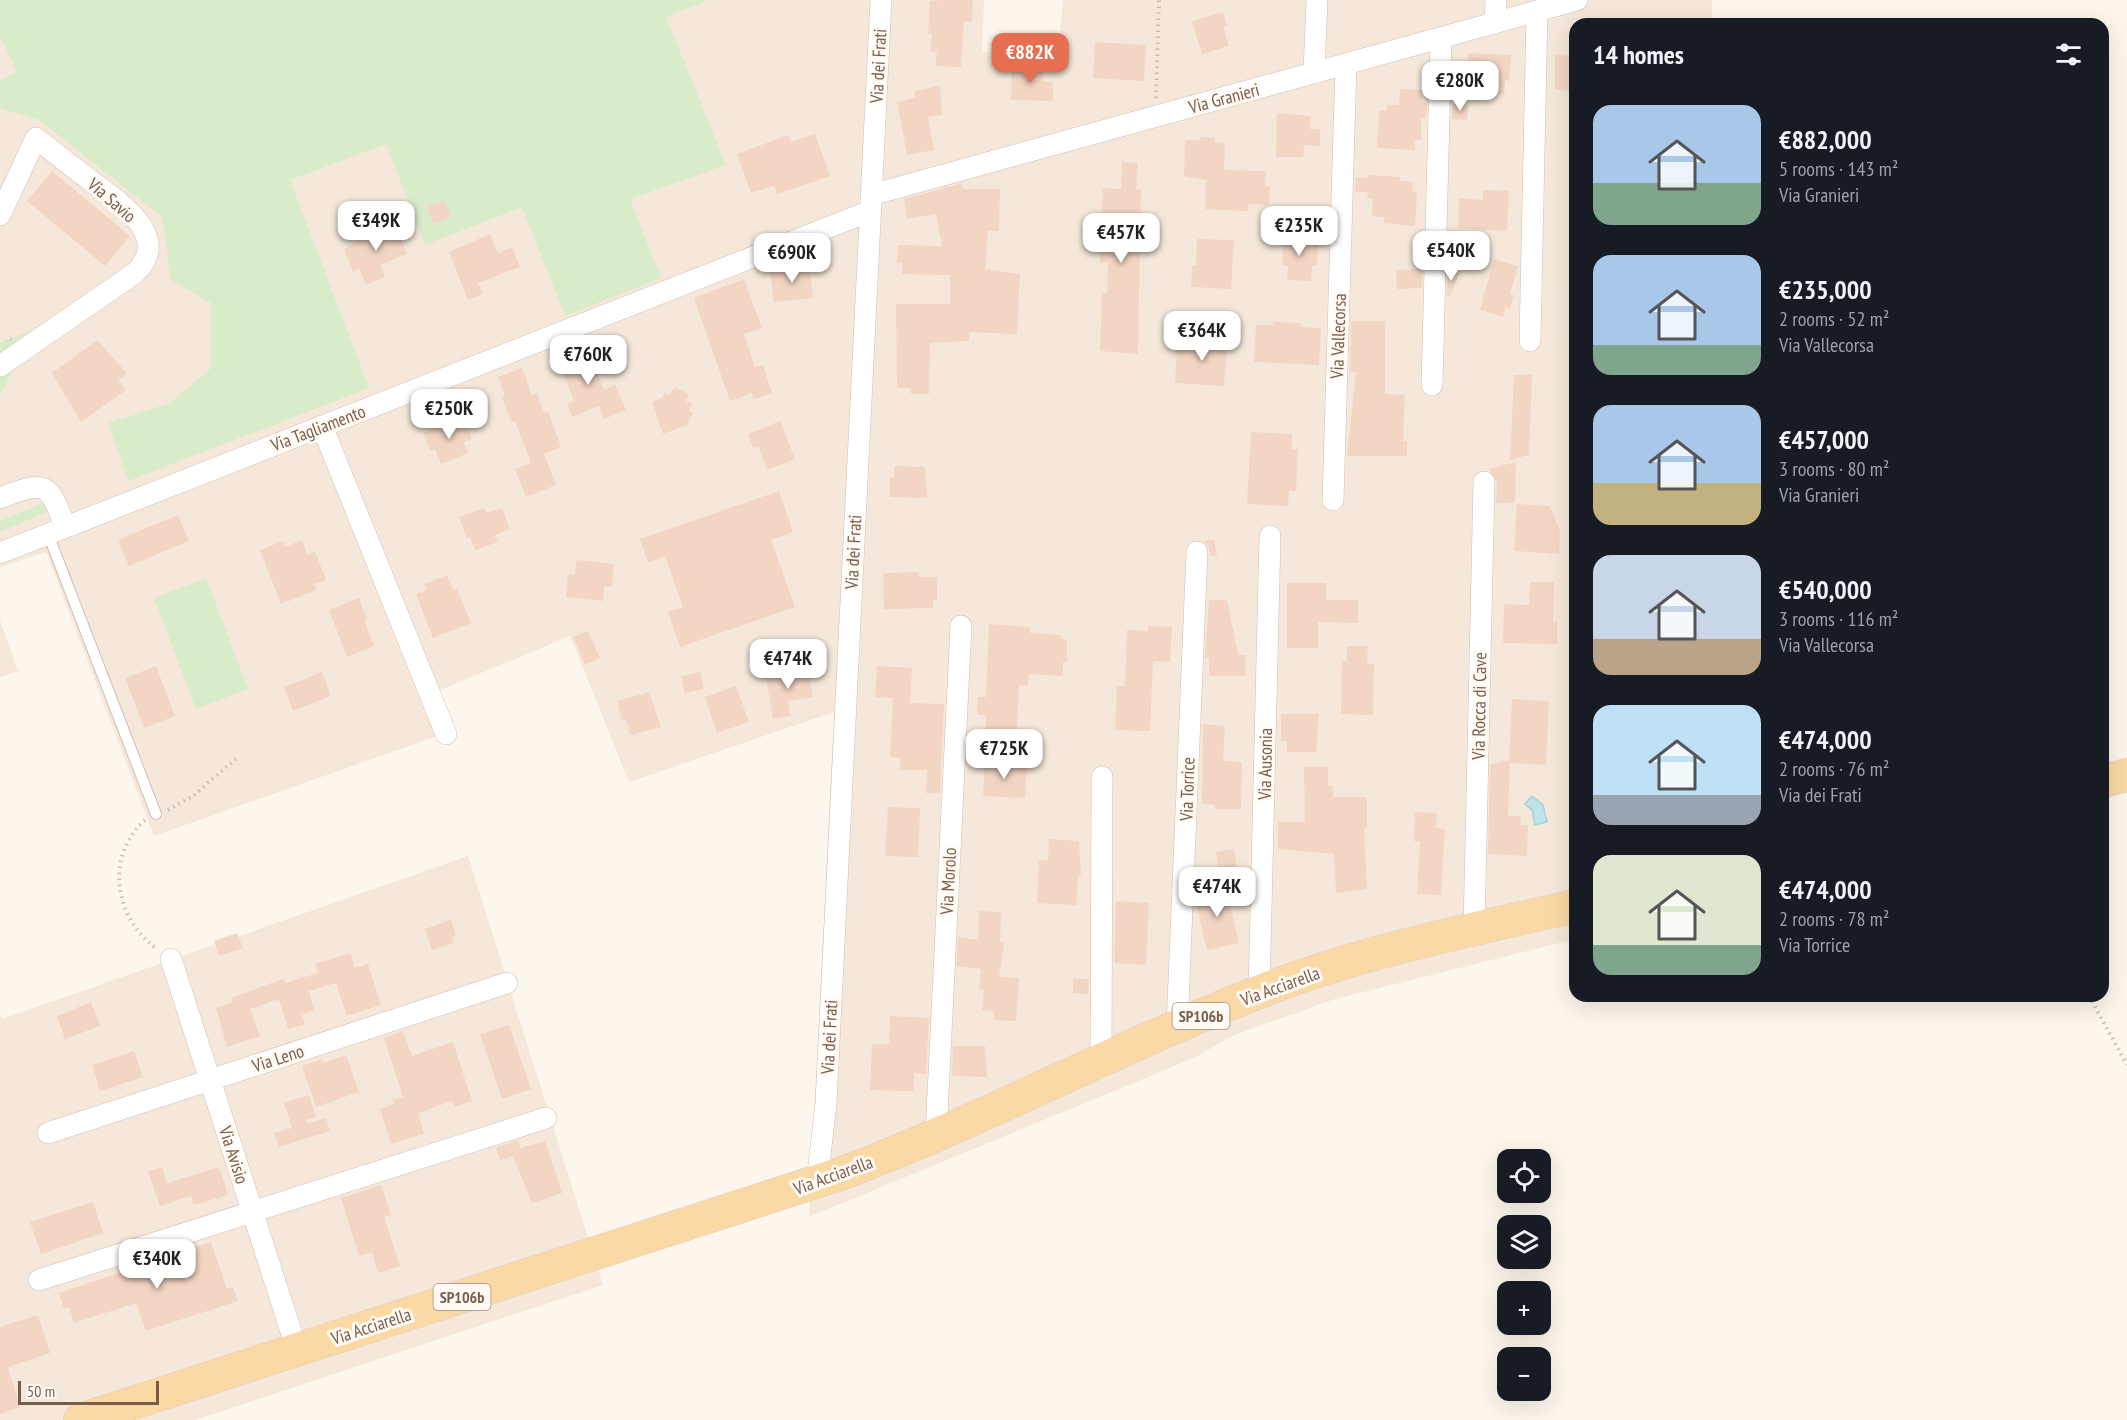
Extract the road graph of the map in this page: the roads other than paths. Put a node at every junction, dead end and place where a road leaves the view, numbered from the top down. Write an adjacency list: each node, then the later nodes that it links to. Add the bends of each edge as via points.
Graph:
1 (881, 0): 10 (street, Via dei Frati)
2 (1317, 0): 9 (street)
3 (1496, 0): 6 (street)
4 (1577, 0): 5 (street, Via Granieri)
5 (1537, 11): 6 (street, Via Granieri); 12 (street)
6 (1495, 23): 7 (street, Via Granieri)
7 (1441, 38): 8 (street, Via Granieri); 14 (street)
8 (1346, 64): 9 (street, Via Granieri); 18 (street, Via Vallecorsa)
9 (1314, 73): 10 (street, Via Granieri)
10 (870, 203): 15 (street, Via Tagliamento); 40 (street, Via dei Frati, via 826,1103 834,1143)
11 (0, 215): 13 (street, Via Savio, via 36,138 129,210 142,226 147,242 146,256 135,273)
12 (1530, 341)
13 (0, 366)
14 (1432, 385)
15 (322, 426): 19 (street, Via Tagliamento); 24 (street)
16 (1484, 483): 30 (street, Via Rocca di Cave)
17 (0, 498): 19 (street, via 25,488 45,489 53,494)
18 (1333, 500)
19 (57, 530): 22 (street, Via Tagliamento); 28 (lane)
20 (1270, 536): 33 (street, Via Ausonia)
21 (1197, 552): 34 (street, Via Torrice)
22 (0, 553)
23 (961, 626): 39 (street, Via Morolo)
24 (446, 734)
25 (2127, 775): 27 (main road)
26 (1102, 777): 35 (street)
27 (2109, 780)
28 (156, 814)
29 (1569, 907): 30 (main road, Via Acciarella / SP106b)
30 (1474, 930): 33 (main road, Via Acciarella / SP106b, via 1349,962)
31 (171, 959): 36 (street, Via Avisio)
32 (507, 984): 36 (street, Via Leno)
33 (1259, 992): 34 (main road, Via Acciarella / SP106b)
34 (1177, 1027): 35 (main road, Via Acciarella / SP106b)
35 (1101, 1061): 39 (main road, Via Acciarella / SP106b)
36 (210, 1080): 38 (street, Via Leno); 41 (street, Via Avisio)
37 (546, 1118): 41 (street)
38 (48, 1133)
39 (936, 1135): 40 (main road, Via Acciarella / SP106b)
40 (830, 1177): 43 (main road, Via Acciarella / SP106b)
41 (252, 1212): 42 (street); 43 (street, Via Avisio)
42 (39, 1280)
43 (297, 1350): 44 (main road, Via Acciarella / SP106b)
44 (80, 1420)

